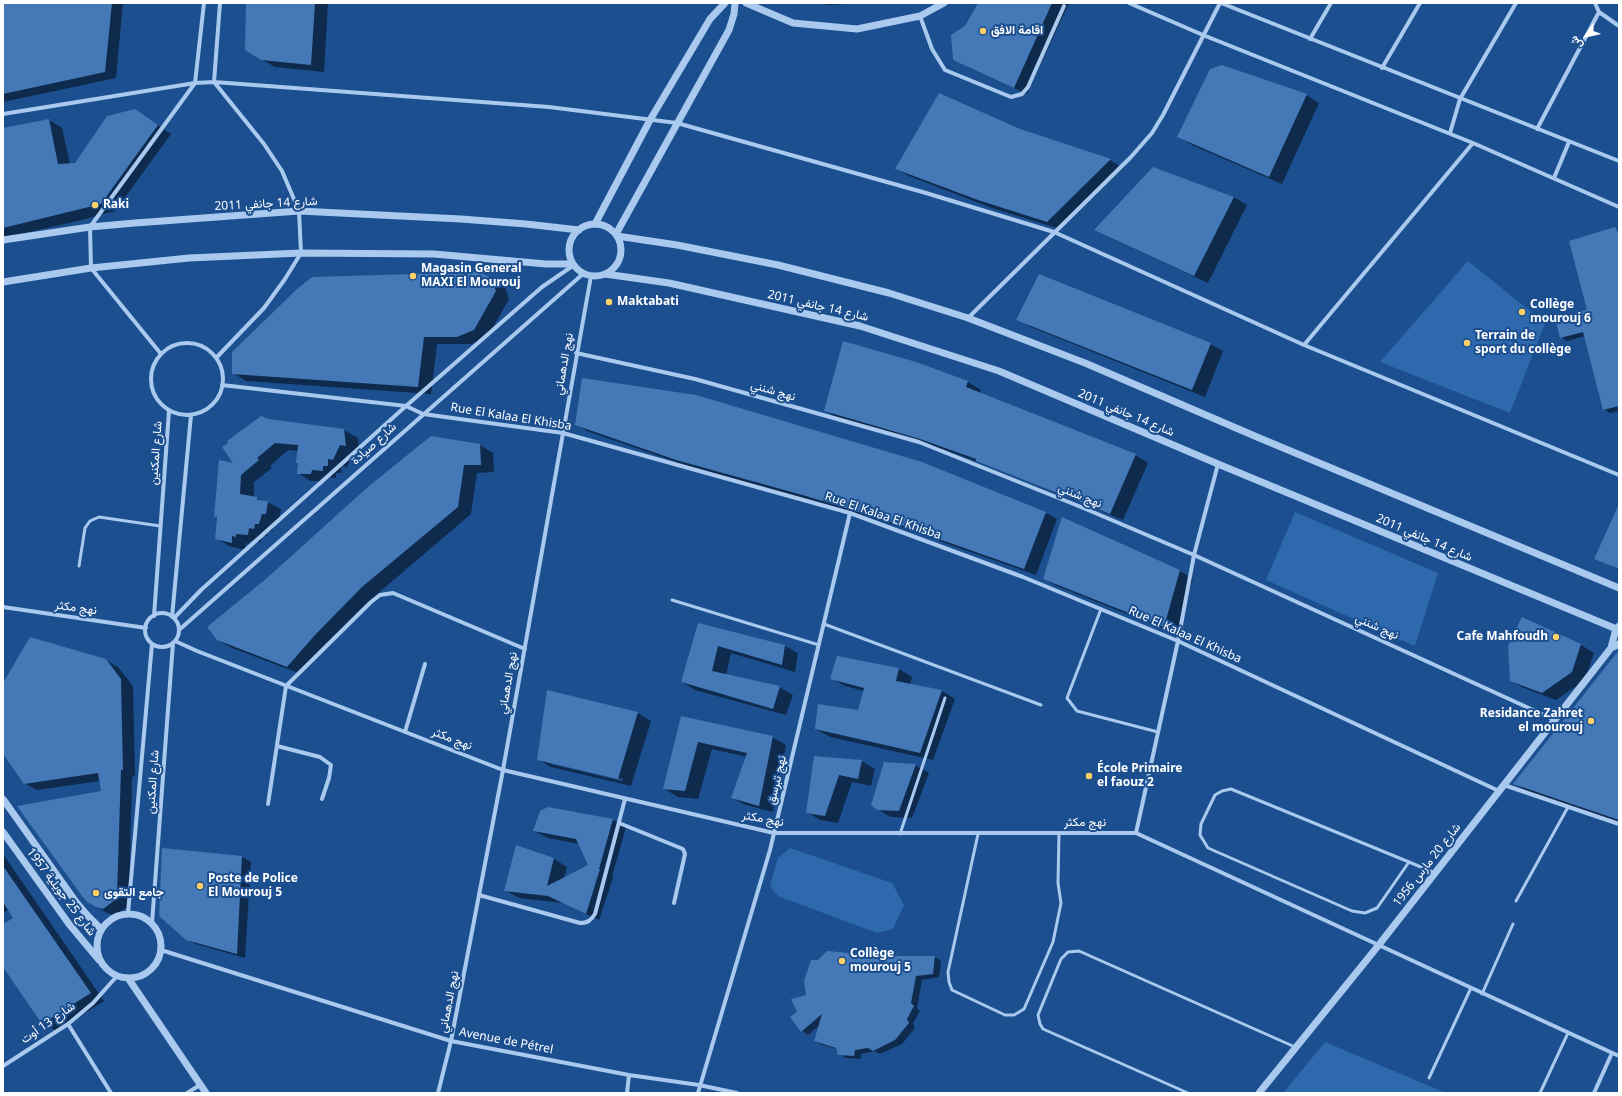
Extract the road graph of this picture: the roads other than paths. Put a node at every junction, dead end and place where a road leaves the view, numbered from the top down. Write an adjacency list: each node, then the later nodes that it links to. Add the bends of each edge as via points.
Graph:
1 (204, 3): 21 (street)
2 (220, 3): 20 (street)
3 (725, 3): 24 (street, via 710,19)
4 (735, 3): 25 (street, via 729,30)
5 (746, 3): 15 (street, via 793,23 857,29)
6 (944, 3): 15 (street)
7 (1129, 3): 17 (street)
8 (1220, 3): 17 (street); 18 (street)
9 (1331, 3): 18 (street)
10 (1420, 3): 19 (street)
11 (1516, 3): 22 (street)
12 (1595, 3): 14 (street)
13 (1064, 6): 15 (street, via 1028,87 1022,94 1011,97 945,70 932,49)
14 (1599, 12): 16 (street); 26 (street)
15 (920, 16)
16 (1619, 26)
17 (1203, 35): 27 (street); 37 (street, via 1152,133)
18 (1310, 39): 19 (street)
19 (1382, 68): 22 (street)
20 (214, 82): 21 (street); 24 (street, via 549,107); 33 (street, via 264,144 278,166)
21 (195, 83): 23 (street); 35 (street)
22 (1460, 99): 26 (street); 27 (street)
23 (3, 114)
24 (650, 120): 25 (street); 34 (street)
25 (677, 123): 37 (street); 38 (street)
26 (1537, 129): 29 (street)
27 (1450, 133): 28 (street)
28 (1472, 142): 31 (street); 47 (street)
29 (1569, 142): 30 (street); 31 (street)
30 (1619, 161)
31 (1554, 178): 32 (street)
32 (1619, 207)
33 (299, 211): 35 (street, شارع 14 جانفي 2011); 36 (street, شارع 14 جانفي 2011, via 462,219); 40 (street)
34 (596, 224): 36 (street, via 587,225); 38 (street, via 607,227)
35 (90, 227): 39 (street, شارع 14 جانفي 2011); 42 (street)
36 (579, 230): 41 (street, via 570,246)
37 (1054, 232): 46 (street); 47 (street)
38 (616, 235): 44 (street, via 621,246 621,256 614,269); 46 (street, via 778,265 889,293)
39 (3, 240)
40 (301, 253): 41 (street, via 434,254); 42 (street, via 189,258); 50 (street, via 264,308)
41 (574, 264): 43 (street); 52 (street, شارع صيادة, via 542,287)
42 (91, 268): 45 (street); 49 (street)
43 (587, 274): 44 (street); 48 (street, نهج الدهماني); 54 (street, شارع صيادة)
44 (605, 274): 57 (street, شارع 14 جانفي 2011, via 669,283 860,326 1000,371)
45 (3, 282)
46 (968, 318): 63 (street, via 1085,363 1257,438)
47 (1304, 345): 58 (street)
48 (576, 353): 56 (street, نهج الدهماني); 61 (street, نهج شنني, via 695,379 919,442)
49 (161, 354): 50 (street, via 177,344 189,343 201,346); 53 (street, via 152,369 151,381 160,403)
50 (216, 358): 51 (street, via 222,374)
51 (222, 385): 52 (street, Rue El Kalaa El Khisba); 55 (street, via 219,396 212,405 202,412)
52 (406, 406): 54 (street, Rue El Kalaa El Khisba); 68 (street, شارع صيادة)
53 (169, 410): 55 (street, via 180,415); 60 (street, شارع المكنين)
54 (424, 414): 56 (street, Rue El Kalaa El Khisba); 72 (street, شارع صيادة)
55 (191, 415): 68 (street)
56 (563, 433): 59 (street, Rue El Kalaa El Khisba); 79 (street, نهج الدهماني)
57 (1218, 464): 61 (street); 71 (street, شارع 14 جانفي 2011)
58 (1619, 475)
59 (850, 514): 66 (street, Rue El Kalaa El Khisba, via 1024,577); 69 (street, نهج تبرسق)
60 (160, 526): 62 (lane, via 99,517 90,521 85,528); 67 (street, شارع المكنين)
61 (1194, 555): 73 (street); 84 (street, نهج شنني)
62 (79, 566)
63 (1619, 588)
64 (672, 600): 77 (lane)
65 (3, 607): 70 (street, نهج مكثر)
66 (1101, 609): 73 (street, Rue El Kalaa El Khisba); 86 (lane, via 1067,698 1077,711)
67 (154, 616): 68 (street, via 163,614); 70 (street)
68 (173, 618): 72 (street)
69 (824, 624): 77 (street, نهج تبرسق); 83 (lane)
70 (146, 628): 75 (street)
71 (1618, 628): 78 (street, شارع 20 مارس 1956)
72 (179, 630): 74 (street)
73 (1178, 640): 86 (street); 89 (street, Rue El Kalaa El Khisba)
74 (174, 642): 75 (street, via 165,647); 81 (street, نهج مكثر); 109 (street, شارع المكنين)
75 (152, 644): 108 (street, شارع المكنين)
76 (1619, 644): 78 (street, شارع 20 مارس 1956)
77 (819, 645): 98 (street, نهج تبرسق)
78 (1611, 648): 84 (street, شارع 20 مارس 1956)
79 (525, 649): 81 (street, via 393,593 380,595); 88 (street, نهج الدهماني)
80 (425, 664): 85 (street)
81 (286, 686): 85 (street, نهج مكثر); 87 (street)
82 (945, 698): 101 (lane)
83 (1041, 706)
84 (1555, 720): 89 (street, شارع 20 مارس 1956)
85 (405, 732): 88 (street, نهج مكثر)
86 (1158, 732): 100 (street)
87 (276, 746): 91 (street, via 320,757 331,765); 93 (street)
88 (503, 770): 92 (street, نهج مكثر); 105 (street, نهج الدهماني)
89 (1502, 788): 94 (street, Rue El Kalaa El Khisba); 104 (street, شارع 20 مارس 1956)
90 (3, 799): 111 (street, شارع 25 جويلية 1957, via 76,902)
91 (322, 799)
92 (625, 799): 95 (street); 98 (street, نهج مكثر)
93 (268, 804)
94 (1568, 807): 96 (street, Rue El Kalaa El Khisba); 106 (lane)
95 (619, 823): 105 (street, via 595,914 586,923); 107 (street, via 683,849 685,854)
96 (1619, 824)
97 (3, 832): 114 (street, شارع 25 جويلية 1957, via 69,924)
98 (774, 833): 101 (street, نهج مكثر); 129 (street, نهج تبرسق)
99 (1059, 833): 100 (street, نهج مكثر); 102 (street, نهج مكثر); 102 (lane, via 1060,903 1053,942 1024,1009 1014,1015 1005,1015 952,990 949,982 948,972)
100 (1136, 833): 112 (street, نهج مكثر)
101 (900, 834): 102 (street, نهج مكثر)
102 (978, 834)
103 (1409, 862): 103 (lane, via 1231,789 1215,795 1201,824 1200,835 1208,848 1352,911 1365,913 1377,908); 104 (lane)
104 (1435, 873): 112 (street, شارع 20 مارس 1956)
105 (479, 895): 121 (street, نهج الدهماني)
106 (1516, 901)
107 (674, 903)
108 (128, 913): 109 (street, via 137,914); 111 (street, via 118,915)
109 (152, 923): 113 (street, via 161,940)
110 (1514, 924): 118 (lane)
111 (101, 929): 114 (street, via 97,941)
112 (1378, 946): 117 (street, نهج مكثر); 122 (street, شارع 20 مارس 1956)
113 (161, 950): 116 (street, via 158,961 150,970 140,976); 121 (street, Avenue de Pétrel)
114 (103, 965): 115 (street)
115 (117, 976): 116 (street); 119 (street, شارع 13 أوت, via 93,1003)
116 (128, 978): 128 (street)
117 (1471, 988): 118 (street, نهج مكثر); 127 (lane)
118 (1482, 994): 120 (street, نهج مكثر)
119 (68, 1024): 125 (street, شارع 13 أوت); 130 (street)
120 (1568, 1033): 123 (street, نهج مكثر); 139 (lane)
121 (451, 1041): 126 (street, Avenue de Pétrel); 133 (street, نهج الدهماني)
122 (1296, 1047): 137 (lane, via 1079,951 1068,952 1061,959 1038,1014 1043,1029); 138 (street, شارع 20 مارس 1956)
123 (1612, 1053): 124 (street, نهج مكثر); 140 (street)
124 (1619, 1056)
125 (3, 1066)
126 (629, 1076): 129 (street, Avenue de Pétrel); 134 (street)
127 (1429, 1078)
128 (200, 1085): 131 (street); 132 (street)
129 (699, 1085): 135 (street, نهج تبرسق); 136 (street, Avenue de Pétrel)
130 (111, 1093)
131 (186, 1093)
132 (206, 1093)
133 (438, 1093)
134 (627, 1093)
135 (698, 1093)
136 (737, 1093)
137 (1188, 1093)
138 (1259, 1093)
139 (1540, 1093)
140 (1594, 1093)

